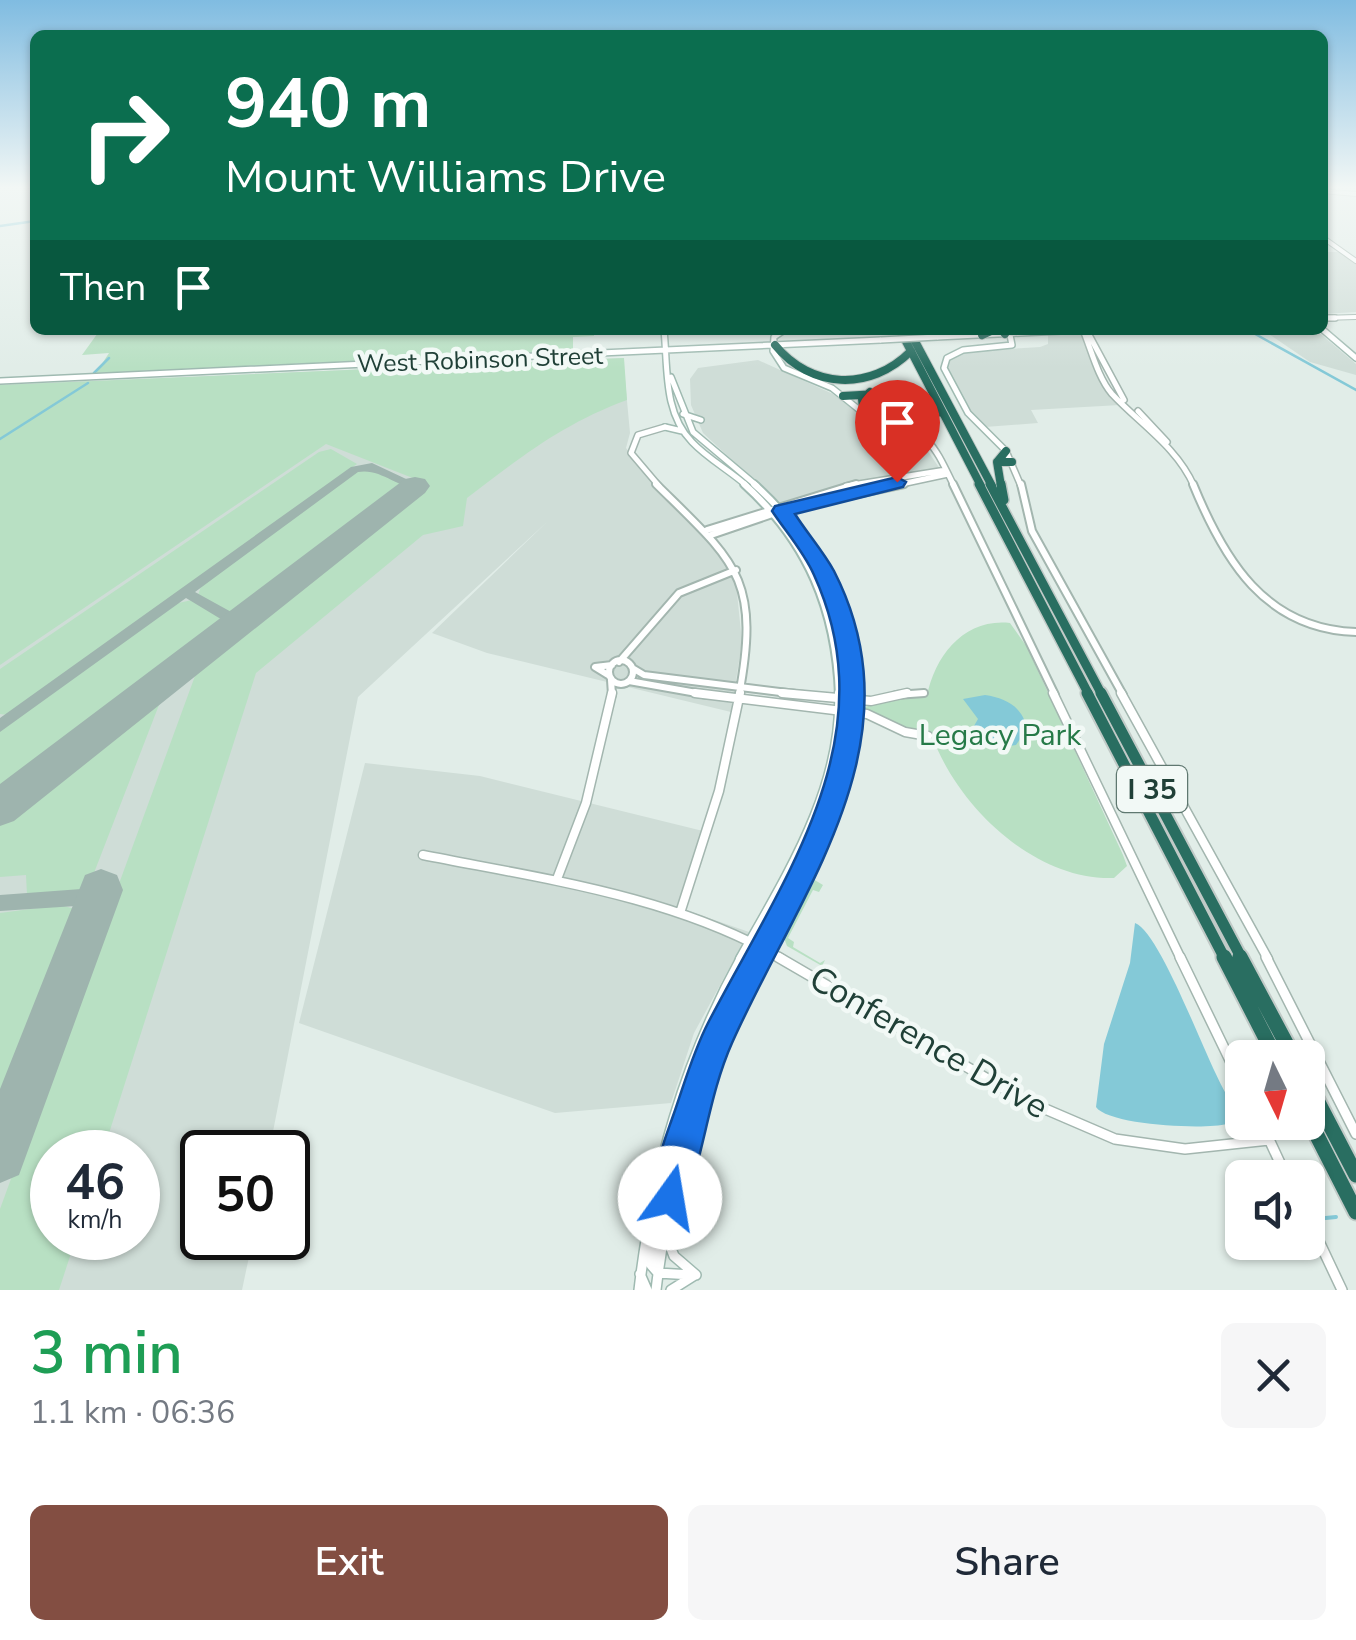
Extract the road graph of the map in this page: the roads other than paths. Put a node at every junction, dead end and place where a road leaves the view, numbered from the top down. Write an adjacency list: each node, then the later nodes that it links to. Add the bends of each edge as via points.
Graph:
1 (1356, 316): 2 (street)
2 (1328, 318)
3 (1328, 334): 18 (street)
4 (665, 335): 17 (street)
5 (776, 335): 13 (street)
6 (904, 335): 14 (highway, I 35)
7 (910, 335): 14 (highway, I 35)
8 (918, 335): 14 (highway)
9 (963, 335): 13 (street, West Robinson Street, bridge)
10 (991, 335): 15 (street)
11 (1008, 335): 15 (street, via 1013,344)
12 (1088, 335): 43 (street, via 1117,392 1157,428 1191,476 1213,533 1261,597 1308,626)
13 (775, 345): 14 (highway, via 798,370 834,379 886,374); 16 (street, West Robinson Street); 23 (street, via 784,368)
14 (913, 346): 23 (highway, via 906,365 891,377); 27 (highway, I 35); 40 (highway, I 35)
15 (1002, 346): 34 (street, via 956,352 944,368 968,412)
16 (687, 350): 17 (street, West Robinson Street); 19 (street)
17 (667, 351): 19 (street); 21 (street, West Robinson Street)
18 (1356, 358)
19 (669, 363): 20 (street)
20 (671, 377): 24 (street); 25 (street)
21 (0, 381)
22 (877, 390): 23 (highway); 27 (highway, via 912,397); 28 (highway, via 863,396 862,404)
23 (842, 396): 28 (street)
24 (670, 398): 26 (street); 30 (street)
25 (682, 414): 29 (street); 30 (street)
26 (674, 416): 30 (street); 31 (street)
27 (945, 416): 63 (highway, I 35)
28 (884, 418): 37 (street, via 926,435)
29 (701, 420): 30 (street); 32 (street)
30 (683, 426): 31 (street); 32 (street); 33 (street); 39 (street)
31 (666, 427): 41 (street, via 638,435 631,453)
32 (692, 430): 33 (street)
33 (705, 444): 39 (street)
34 (1006, 451): 35 (highway); 36 (street); 38 (street)
35 (997, 462): 36 (highway); 40 (highway)
36 (1012, 462): 38 (street)
37 (947, 472): 39 (street); 65 (street)
38 (1020, 475): 68 (street, via 1032,531)
39 (776, 510): 41 (street); 52 (street, via 828,607); 53 (street, via 816,557 836,601)
40 (1010, 520): 64 (highway, I 35)
41 (709, 533): 42 (street)
42 (736, 570): 44 (street, via 676,592); 49 (street, via 746,633)
43 (1356, 632)
44 (632, 648): 45 (street); 46 (street)
45 (616, 663): 46 (street); 47 (street); 47 (street, via 595,667)
46 (633, 667): 48 (street); 49 (street, via 646,675)
47 (610, 678): 48 (street); 51 (street)
48 (627, 681): 51 (street); 54 (street)
49 (741, 688): 52 (street); 54 (street)
50 (924, 693): 53 (street)
51 (612, 696): 59 (street, via 586,803)
52 (841, 699): 53 (street); 55 (street)
53 (852, 700): 56 (street)
54 (739, 701): 55 (street); 60 (street)
55 (840, 710): 56 (street); 61 (street, via 817,815)
56 (853, 711): 57 (street); 62 (street, via 826,830)
57 (928, 736)
58 (423, 855): 59 (street, Conference Drive)
59 (558, 879): 60 (street, Conference Drive)
60 (680, 914): 61 (street, Conference Drive)
61 (751, 940): 62 (street, Conference Drive); 67 (street, via 701,1036)
62 (764, 947): 69 (street, Conference Drive, via 1075,1124 1165,1148); 74 (street, via 704,1071)
63 (1267, 1040)
64 (1284, 1040)
65 (1225, 1050)
66 (1325, 1116): 72 (highway)
67 (669, 1128): 76 (street, via 651,1265); 77 (street)
68 (1356, 1134)
69 (1269, 1140): 71 (street)
70 (1319, 1140): 73 (highway)
71 (1279, 1160)
72 (1356, 1175)
73 (1356, 1212)
74 (664, 1230): 76 (street); 78 (street, via 674,1256)
75 (1325, 1254): 83 (street)
76 (658, 1273): 78 (street); 81 (street)
77 (640, 1274): 79 (street); 80 (street)
78 (696, 1275): 82 (street)
79 (638, 1290)
80 (647, 1290)
81 (656, 1290)
82 (671, 1290)
83 (1342, 1290)

